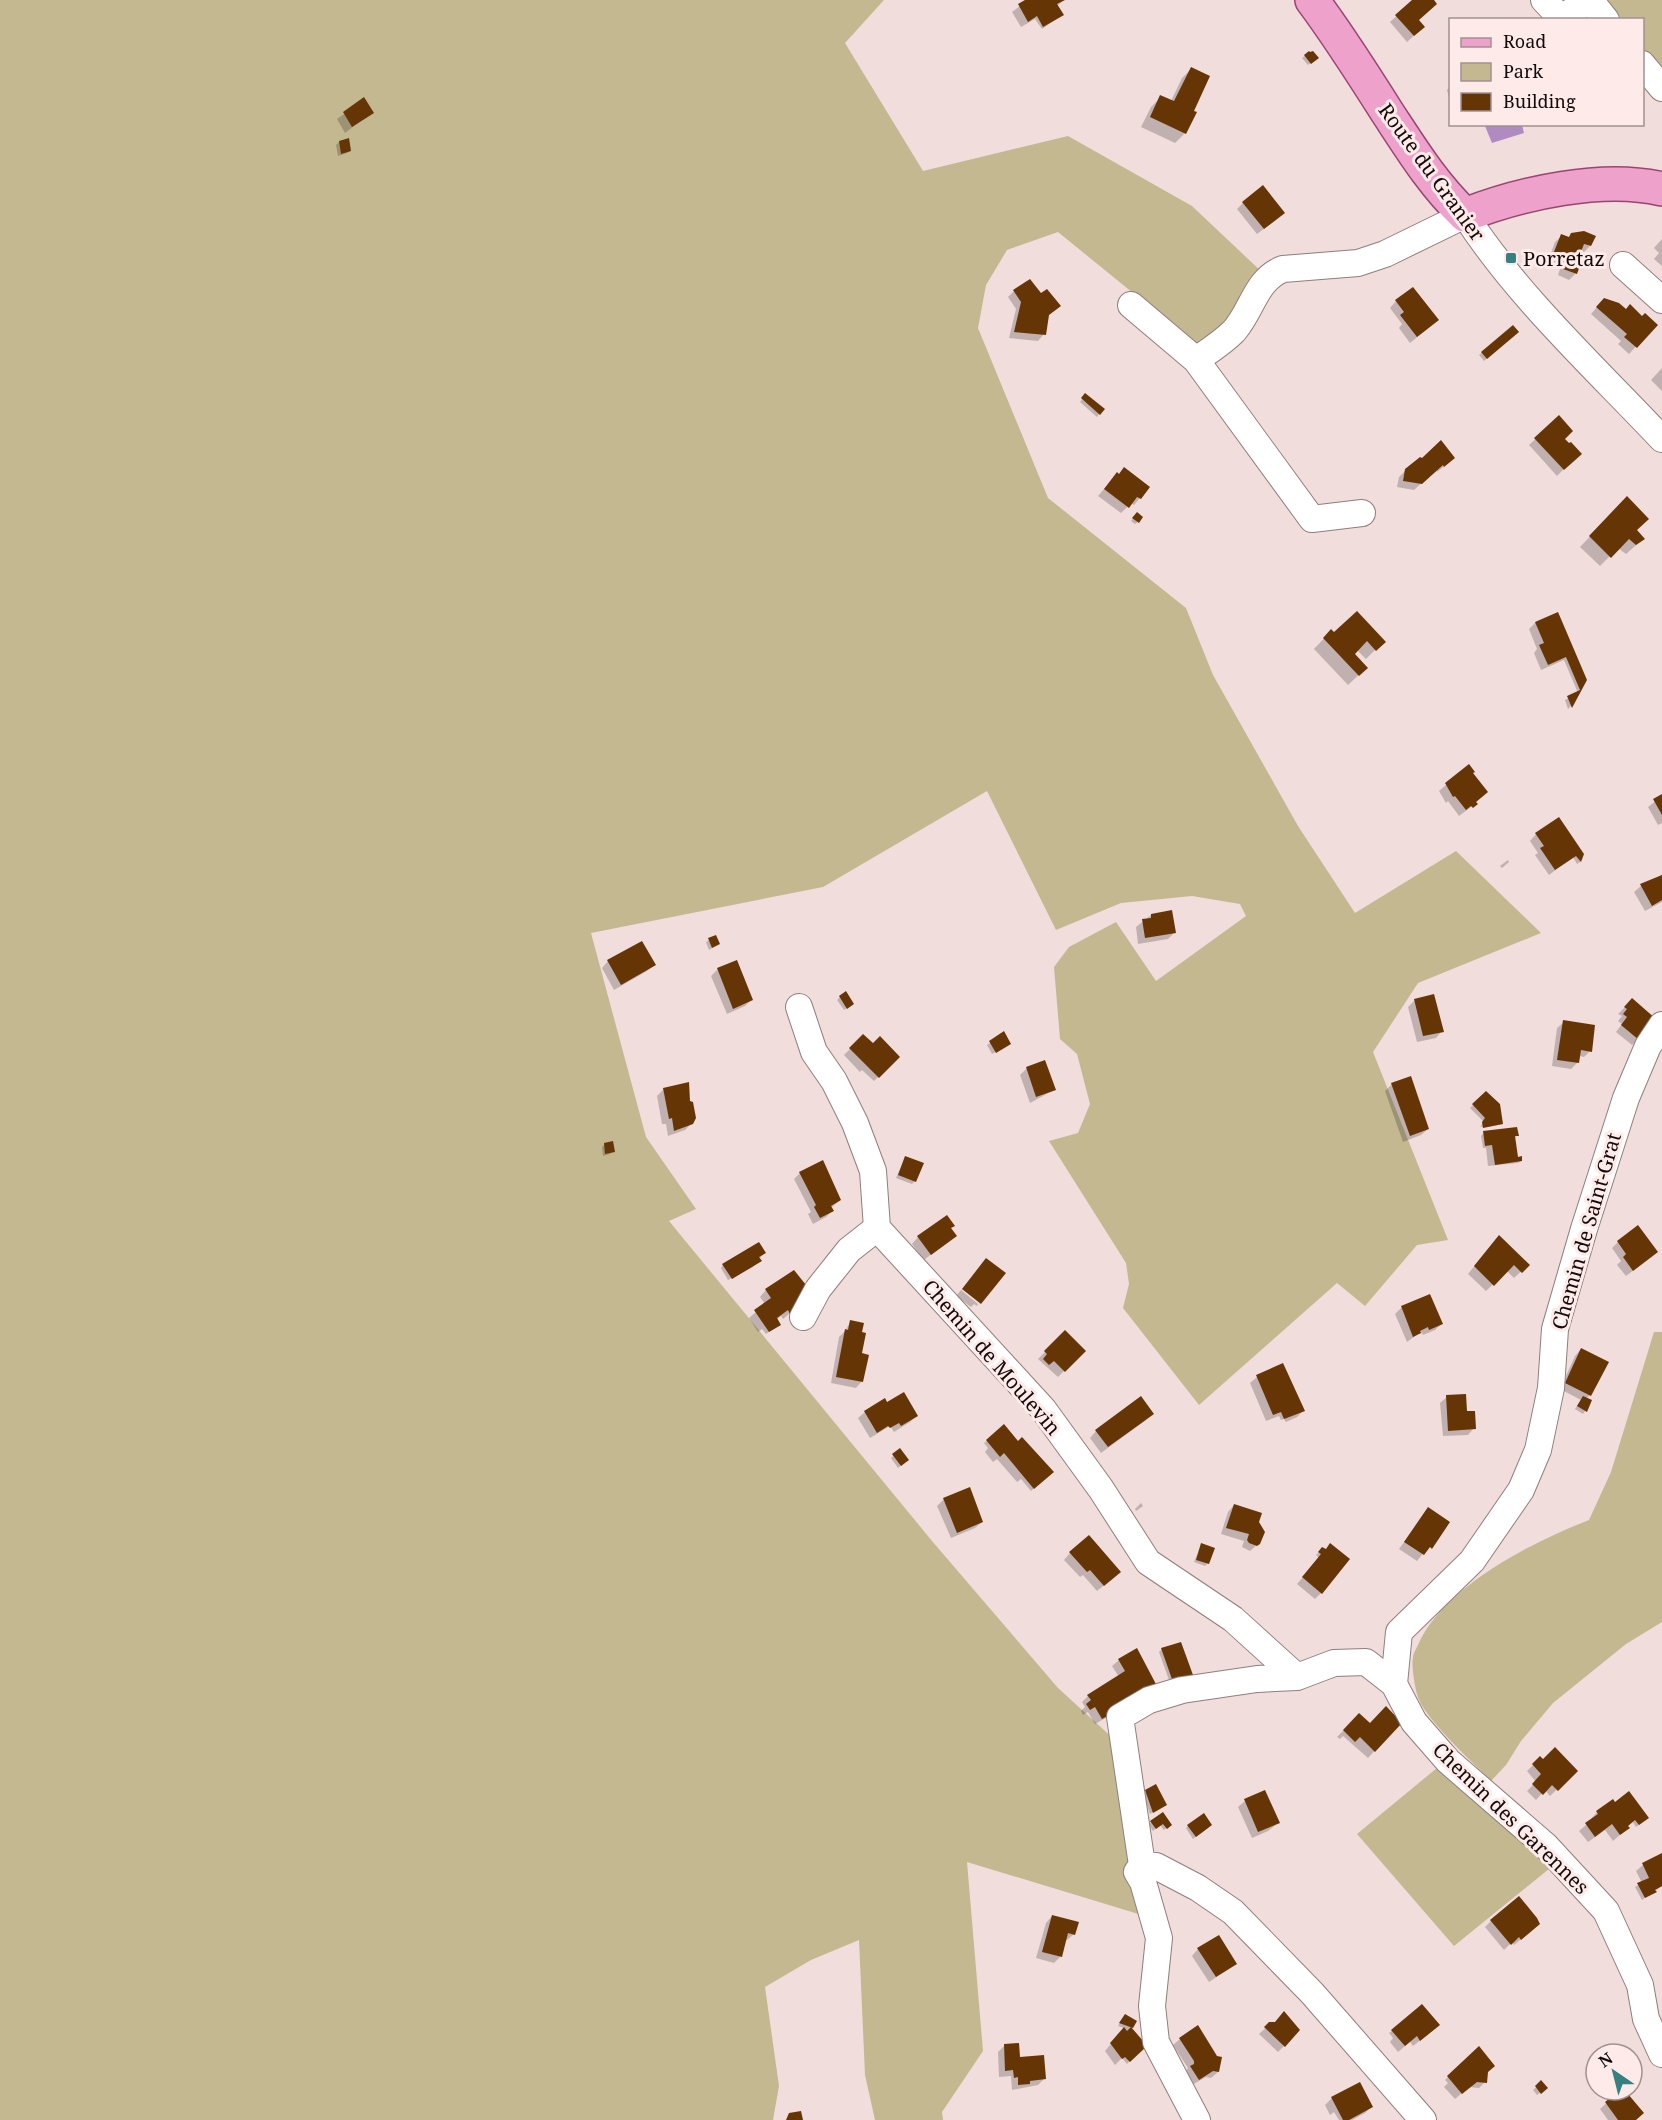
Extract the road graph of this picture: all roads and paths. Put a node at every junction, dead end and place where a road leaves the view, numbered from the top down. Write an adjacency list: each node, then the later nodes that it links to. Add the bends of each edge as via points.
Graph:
1 (1312, 0): 9 (main road, Route du Granier, via 1424,168 1442,193)
2 (1544, 0): 4 (street)
3 (1561, 18): 5 (street, via 1590,0)
4 (1561, 18)
5 (1604, 18)
6 (1644, 66): 7 (street)
7 (1662, 86)
8 (1662, 189): 9 (main road, via 1594,185 1518,198)
9 (1466, 215): 13 (street, via 1358,263 1283,268 1273,273 1235,329); 14 (street, Route du Granier, via 1494,256)
10 (1623, 265): 11 (street)
11 (1662, 300)
12 (1131, 305): 13 (street)
13 (1196, 360): 15 (street, via 1312,519)
14 (1662, 439)
15 (1362, 513)
16 (799, 1007): 18 (street, via 814,1052 855,1123 873,1171)
17 (1662, 1025): 21 (street, Chemin de Saint-Grat, via 1648,1046 1626,1098 1584,1229 1555,1329 1551,1388 1530,1470 1521,1490 1472,1561 1399,1632)
18 (877, 1228): 19 (street, via 849,1250 818,1289); 20 (street, Chemin de Moulevin, via 1043,1409 1148,1562 1233,1619)
19 (803, 1317)
20 (1297, 1677): 21 (street, via 1334,1663 1366,1662); 22 (street, via 1182,1690 1149,1700 1120,1717)
21 (1394, 1684): 23 (street, Chemin des Garennes, via 1414,1722 1448,1761 1546,1846 1606,1911 1640,1985 1646,2019)
22 (1142, 1865): 24 (street, via 1137,1872 1159,1938 1152,2006 1156,2042); 25 (street, via 1156,1866 1233,1912 1312,1993)
23 (1662, 2054)
24 (1197, 2120)
25 (1423, 2120)

